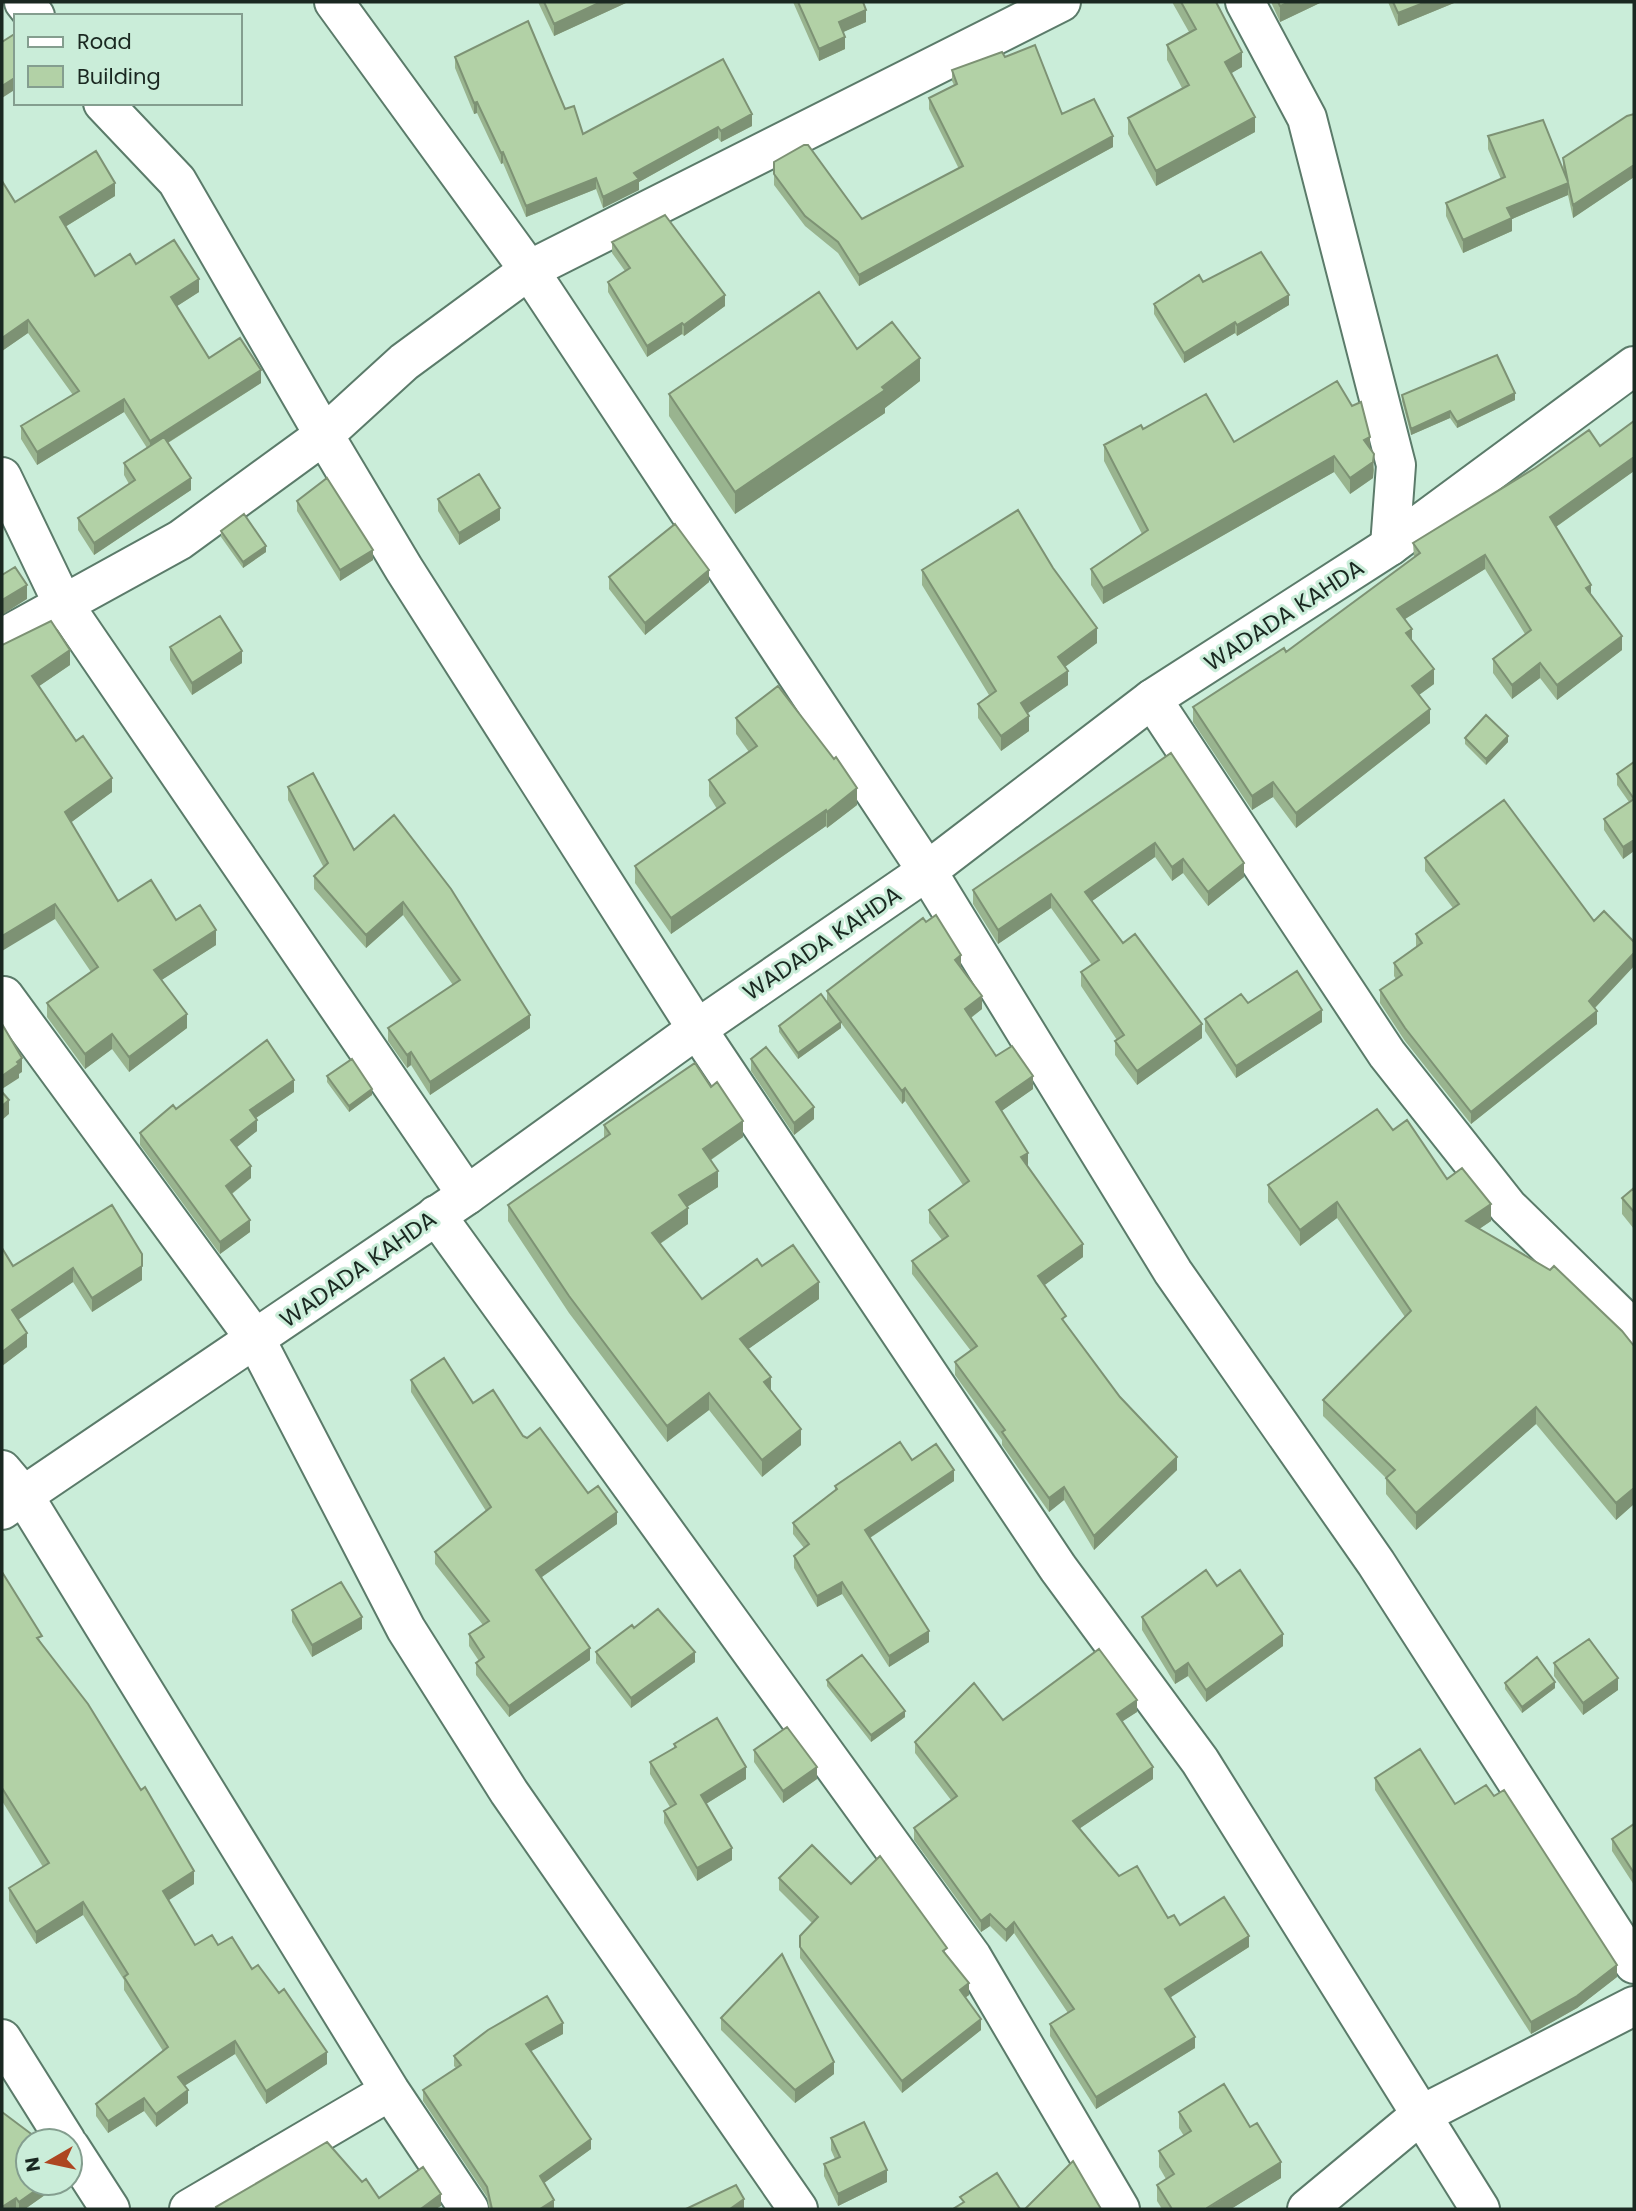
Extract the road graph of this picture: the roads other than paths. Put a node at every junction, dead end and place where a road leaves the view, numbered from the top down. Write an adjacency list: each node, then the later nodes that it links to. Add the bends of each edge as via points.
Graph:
1 (334, 2): 5 (street)
2 (1061, 2): 5 (street)
3 (1245, 2): 9 (street, via 1307,118 1396,465)
4 (105, 105): 7 (street, via 177,181)
5 (529, 270): 7 (street, via 404,362); 13 (street)
6 (1634, 366): 9 (street, WADADA KAHDA)
7 (324, 435): 10 (street, via 180,541); 15 (street, via 404,569)
8 (2, 477): 10 (street)
9 (1390, 547): 12 (street, WADADA KAHDA)
10 (62, 602): 11 (street); 16 (street)
11 (2, 638)
12 (1152, 699): 13 (street, WADADA KAHDA); 17 (street, via 1387,1054 1508,1207)
13 (927, 871): 15 (street, WADADA KAHDA); 20 (street, via 1173,1272 1376,1563)
14 (4, 996): 18 (street)
15 (697, 1029): 16 (street, WADADA KAHDA); 24 (street, via 1058,1567 1200,1761)
16 (452, 1205): 18 (street, WADADA KAHDA); 31 (street, via 972,1957)
17 (1634, 1330)
18 (256, 1340): 19 (street, WADADA KAHDA); 30 (street, via 405,1629 509,1792)
19 (9, 1492): 23 (street)
20 (1634, 1964)
21 (1634, 2006): 24 (street)
22 (2, 2039): 25 (street)
23 (390, 2091): 28 (street); 29 (street)
24 (1419, 2116): 32 (street); 33 (street)
25 (57, 2127)
26 (84, 2169): 27 (street)
27 (110, 2209)
28 (189, 2209)
29 (469, 2209)
30 (798, 2209)
31 (1120, 2209)
32 (1307, 2209)
33 (1480, 2209)

